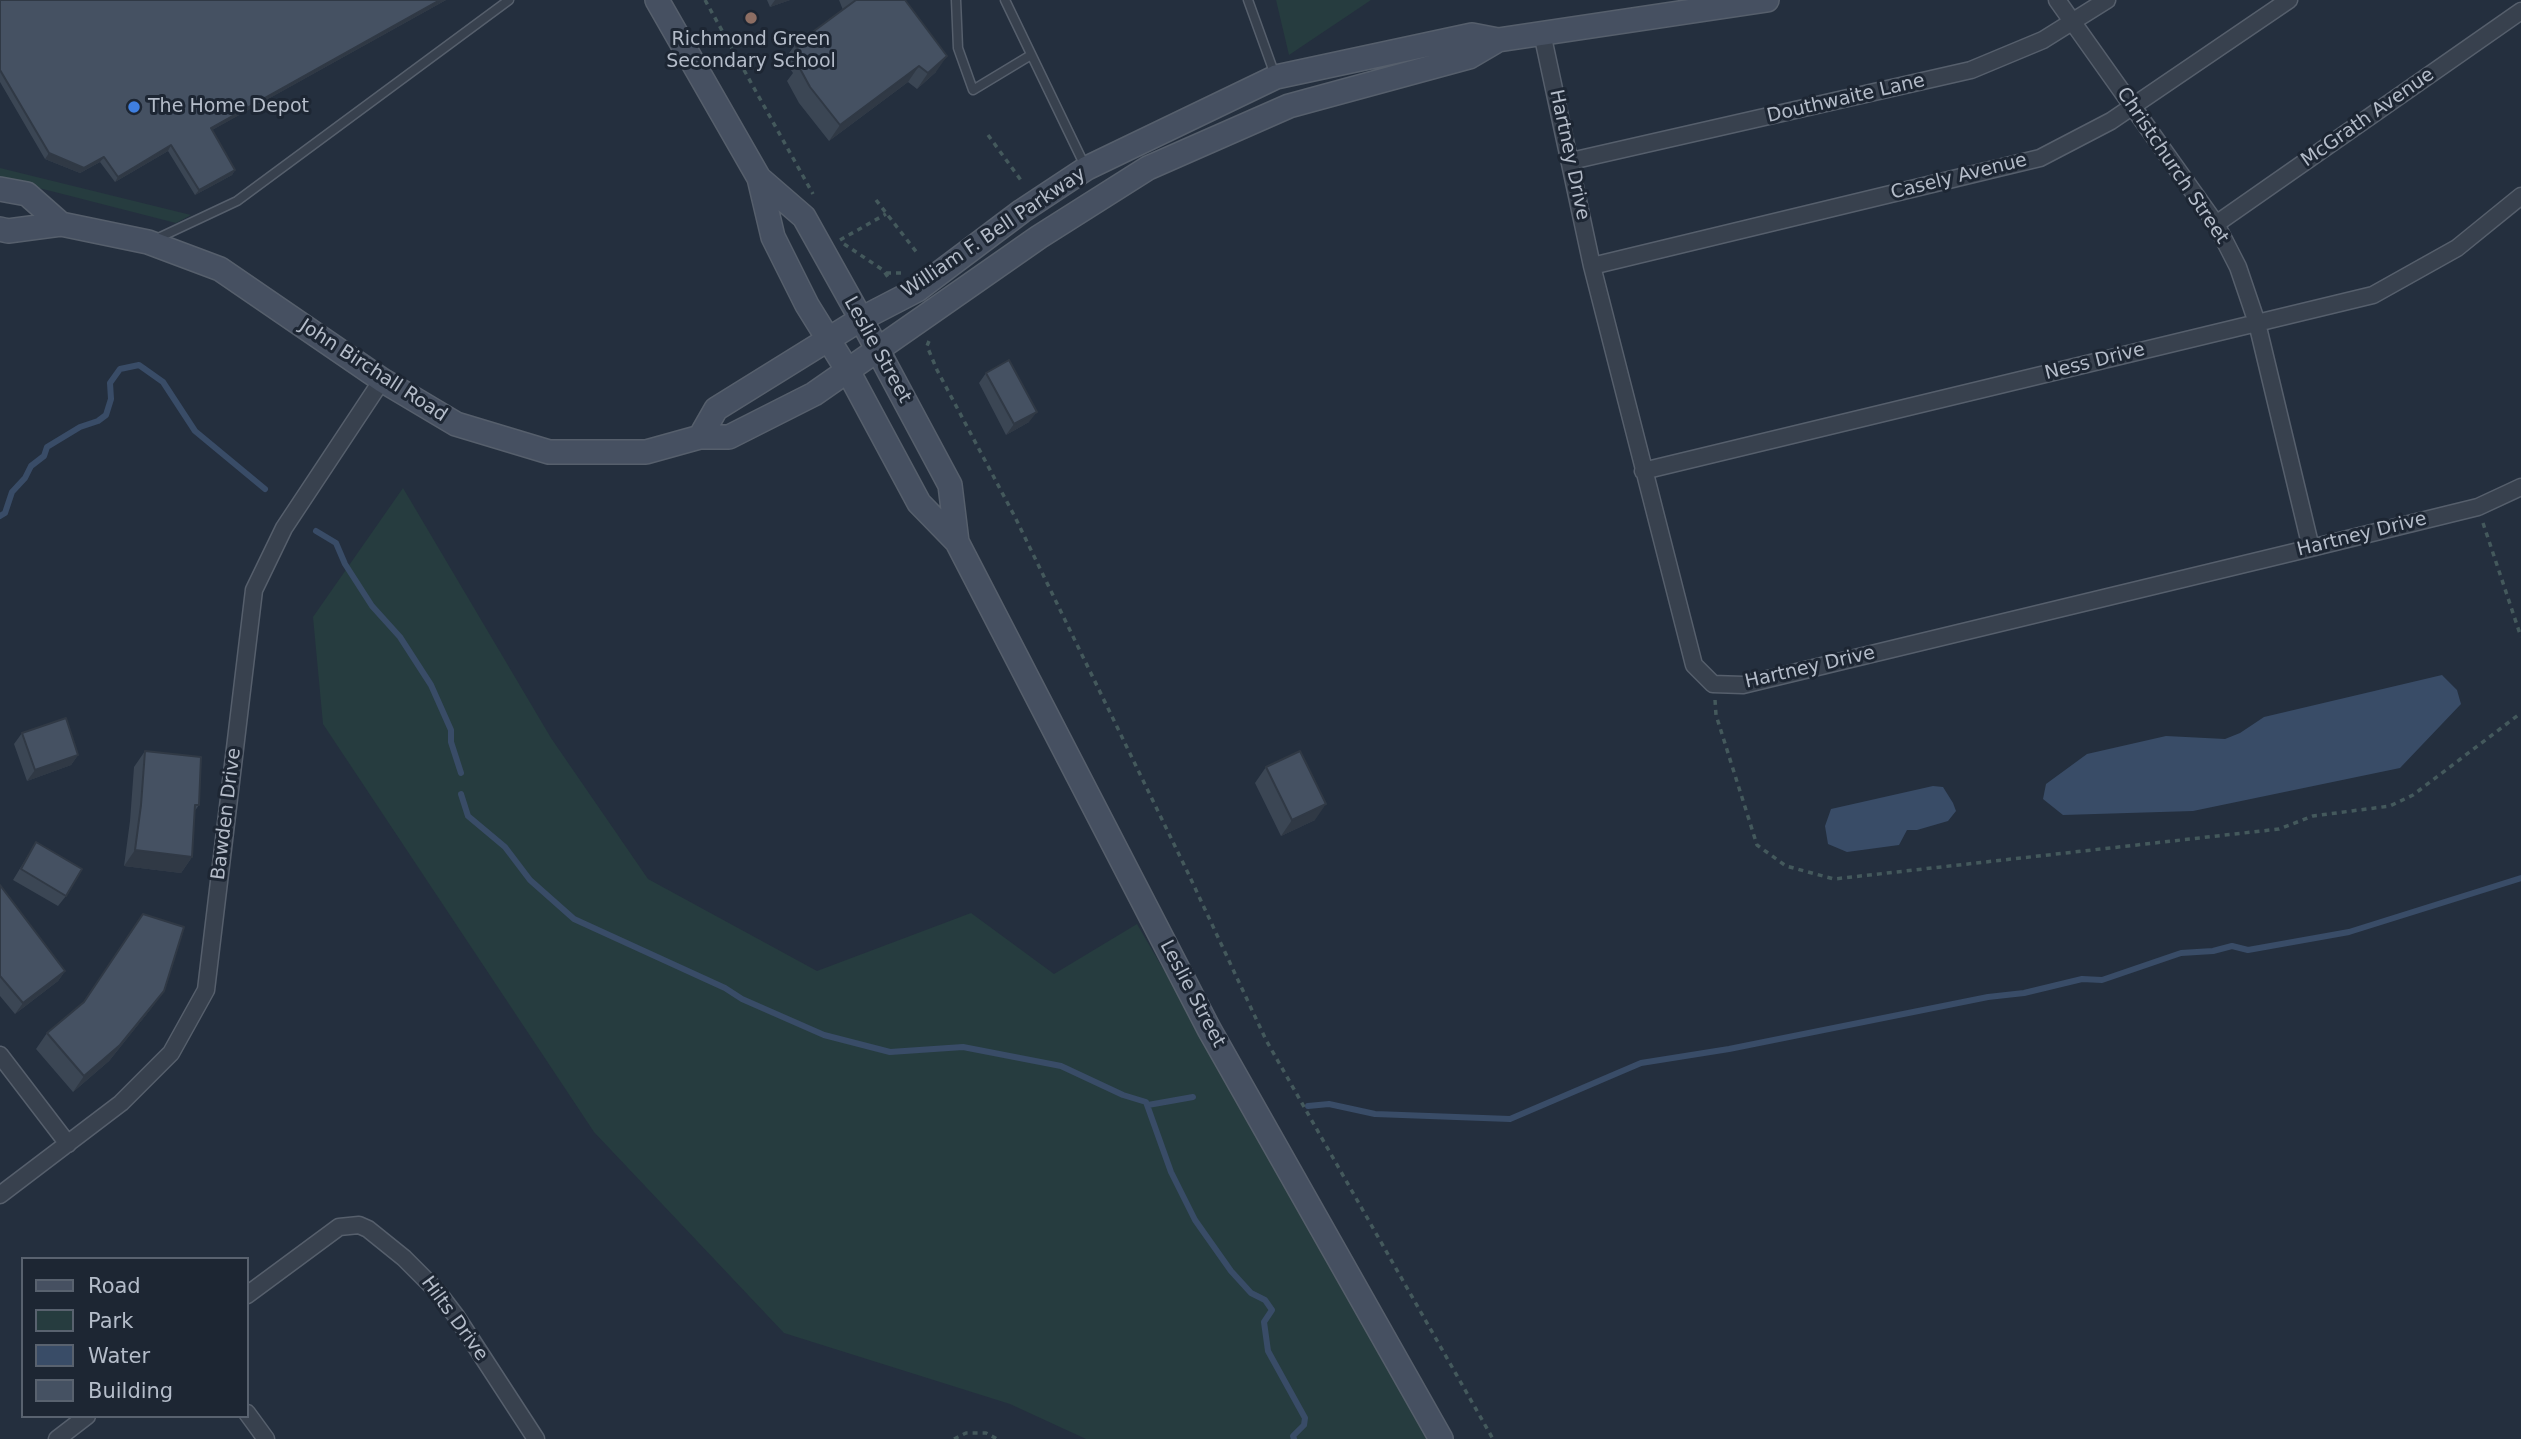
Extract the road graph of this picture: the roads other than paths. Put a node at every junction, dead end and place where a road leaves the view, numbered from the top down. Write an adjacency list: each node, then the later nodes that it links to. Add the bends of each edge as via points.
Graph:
1 (509, 0): 26 (lane, via 237,201)
2 (657, 0): 20 (street, Leslie Street)
3 (956, 0): 14 (lane, via 958,48 973,90)
4 (1004, 0): 14 (lane)
5 (1248, 0): 15 (lane)
6 (1767, 0): 12 (street, William F. Bell Parkway)
7 (2057, 0): 11 (street, Christchurch Street)
8 (2106, 0): 11 (street, Douthwaite Lane)
9 (2289, 0): 17 (street, Casely Avenue)
10 (2521, 11): 24 (street, McGrath Avenue)
11 (2073, 23): 17 (street, Christchurch Street); 18 (street, Douthwaite Lane, via 1971,70)
12 (1542, 33): 13 (street, William F. Bell Parkway); 18 (street, Hartney Drive)
13 (1498, 40): 15 (street, William F. Bell Parkway, via 1472,35); 16 (street, William F. Bell Parkway, via 1469,57)
14 (1031, 55): 19 (lane)
15 (1276, 77): 16 (street); 19 (street, William F. Bell Parkway)
16 (1289, 106): 31 (street, William F. Bell Parkway, via 1148,168 1039,237)
17 (2132, 106): 24 (street, Christchurch Street); 27 (street, Casely Avenue, via 2040,158)
18 (1571, 161): 27 (street, Hartney Drive)
19 (1087, 168): 28 (street, William F. Bell Parkway, via 917,290)
20 (759, 178): 28 (street, Leslie Street, via 804,217); 30 (street, Leslie Street, via 773,237)
21 (0, 189): 23 (street, John Birchall Road, via 27,194)
22 (2521, 197): 29 (street, Ness Drive, via 2457,248 2373,295)
23 (61, 224): 25 (street, John Birchall Road); 26 (street, John Birchall Road)
24 (2216, 224): 29 (street, Christchurch Street, via 2238,267)
25 (0, 229)
26 (148, 242): 33 (street, John Birchall Road, via 220,269)
27 (1592, 266): 35 (street, Hartney Drive)
28 (861, 319): 30 (street, William F. Bell Parkway); 31 (street, Leslie Street)
29 (2257, 323): 35 (street, Ness Drive); 38 (street, Christchurch Street)
30 (830, 339): 32 (street, Leslie Street); 34 (street, via 716,409)
31 (877, 351): 32 (street, William F. Bell Parkway); 37 (street, Leslie Street, via 950,485)
32 (848, 371): 34 (street, John Birchall Road, via 814,394 729,437); 37 (street, Leslie Street, via 919,503)
33 (382, 380): 34 (street, John Birchall Road, via 456,424 549,452 646,452); 40 (street, Bawden Drive, via 284,528 254,590 206,990 171,1053 121,1103)
34 (700, 437)
35 (1643, 471): 38 (street, Hartney Drive, via 1694,665 1713,684 1743,685)
36 (2521, 487): 38 (street, Hartney Drive, via 2478,507)
37 (957, 542): 48 (street, Leslie Street, via 1209,1029)
38 (2311, 548)
39 (0, 1055): 40 (street)
40 (68, 1144): 41 (street, Bawden Drive)
41 (0, 1195)
42 (248, 1295): 47 (street, Hilts Drive, via 339,1227 368,1229 437,1291)
43 (248, 1414): 46 (street)
44 (84, 1418): 45 (street)
45 (57, 1439)
46 (266, 1439)
47 (536, 1439)
48 (1441, 1439)

